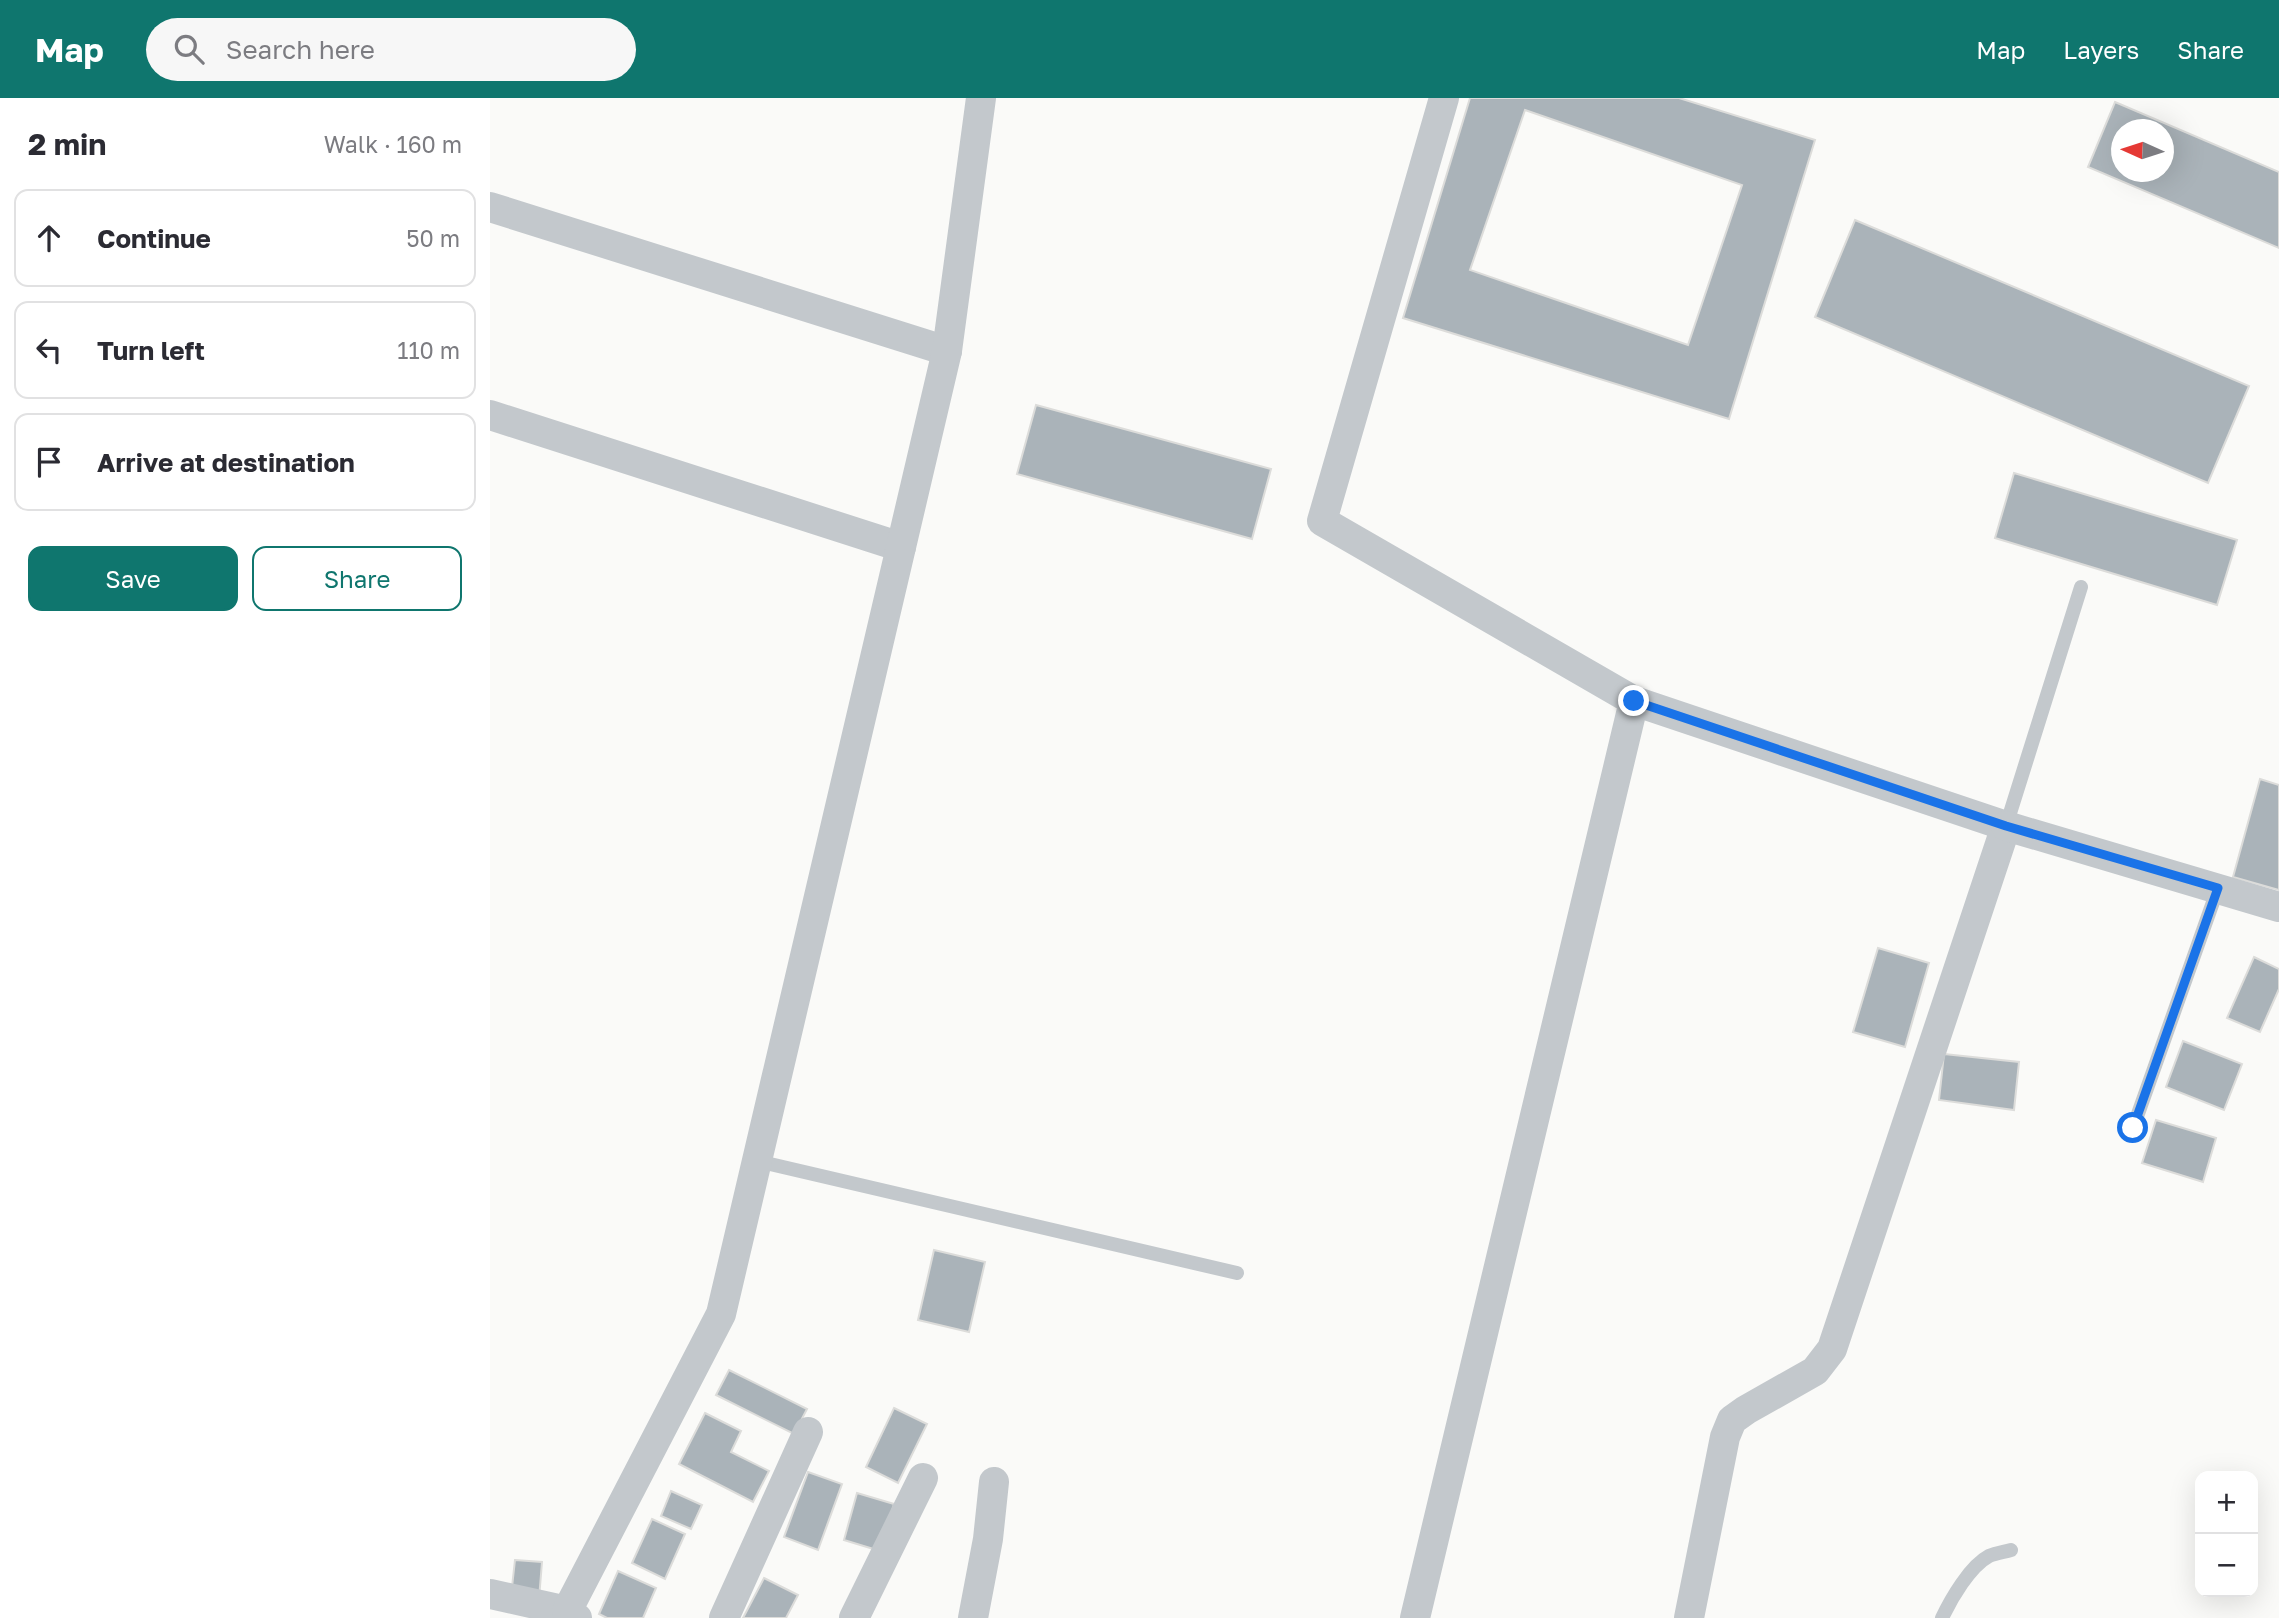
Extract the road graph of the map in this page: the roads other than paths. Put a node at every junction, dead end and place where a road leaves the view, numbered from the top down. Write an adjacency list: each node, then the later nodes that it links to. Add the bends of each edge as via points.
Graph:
1 (1444, 98): 8 (street, via 1322,520)
2 (975, 100): 4 (street)
3 (490, 207): 4 (street)
4 (947, 351): 6 (street)
5 (490, 415): 6 (street)
6 (901, 547): 13 (street)
7 (2081, 587): 9 (lane)
8 (1634, 701): 9 (street); 24 (street)
9 (2006, 826): 10 (street); 25 (street, via 1832,1349 1815,1371 1732,1420 1725,1437)
10 (2218, 888): 11 (street); 12 (lane)
11 (2279, 907)
12 (2133, 1128)
13 (757, 1161): 14 (lane); 20 (street, via 721,1314)
14 (1237, 1273)
15 (808, 1432): 21 (street)
16 (923, 1478): 22 (street)
17 (994, 1482): 23 (street)
18 (2011, 1550): 26 (lane, via 1988,1557 1970,1574)
19 (490, 1594): 20 (street)
20 (572, 1614)
21 (724, 1618)
22 (854, 1618)
23 (973, 1618)
24 (1415, 1618)
25 (1689, 1618)
26 (1942, 1618)

